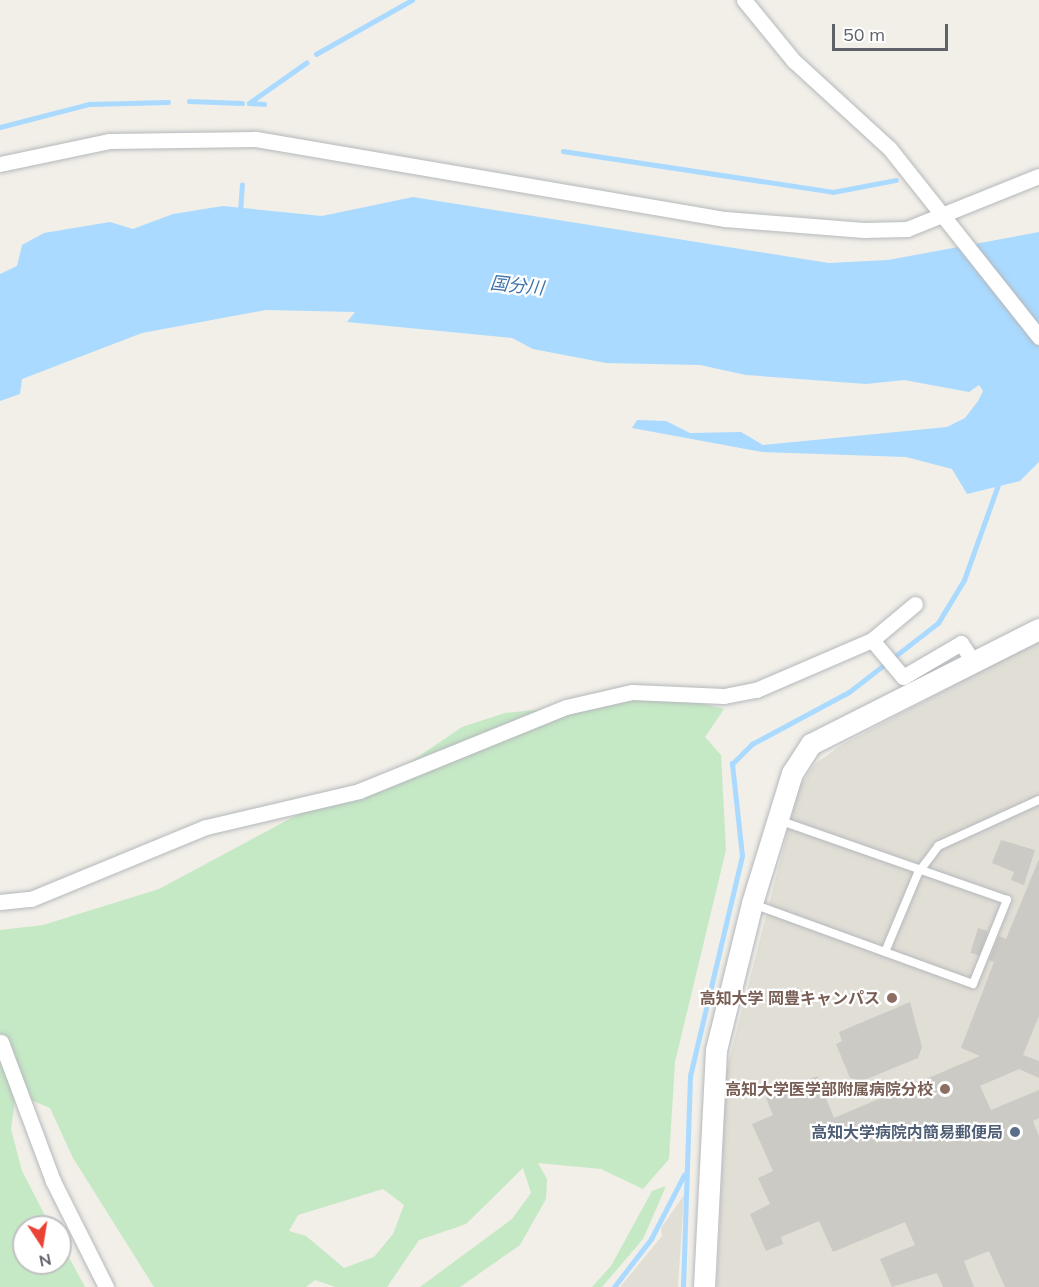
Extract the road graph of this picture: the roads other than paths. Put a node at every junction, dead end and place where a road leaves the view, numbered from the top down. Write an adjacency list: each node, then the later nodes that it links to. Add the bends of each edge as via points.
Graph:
1 (744, 0): 4 (street, via 799,66 890,149)
2 (0, 164): 4 (street, via 109,141 256,139 794,228 907,229)
3 (1039, 176): 4 (street)
4 (941, 218): 5 (street)
5 (1039, 337)
6 (915, 604): 8 (street)
7 (1039, 629): 9 (street)
8 (876, 645): 9 (street, via 903,677 961,643); 13 (street, via 756,690 724,696 632,692 566,707 359,791 207,826 31,899)
9 (972, 660): 11 (street, via 811,744 792,773)
10 (1039, 800): 12 (lane, via 938,846)
11 (778, 819): 12 (lane); 14 (street)
12 (918, 873): 15 (lane); 15 (lane, via 1007,900 973,984)
13 (0, 902)
14 (752, 903): 15 (lane); 18 (street, via 716,1050)
15 (885, 952)
16 (1, 1042): 17 (street, via 53,1181)
17 (106, 1287)
18 (704, 1287)

